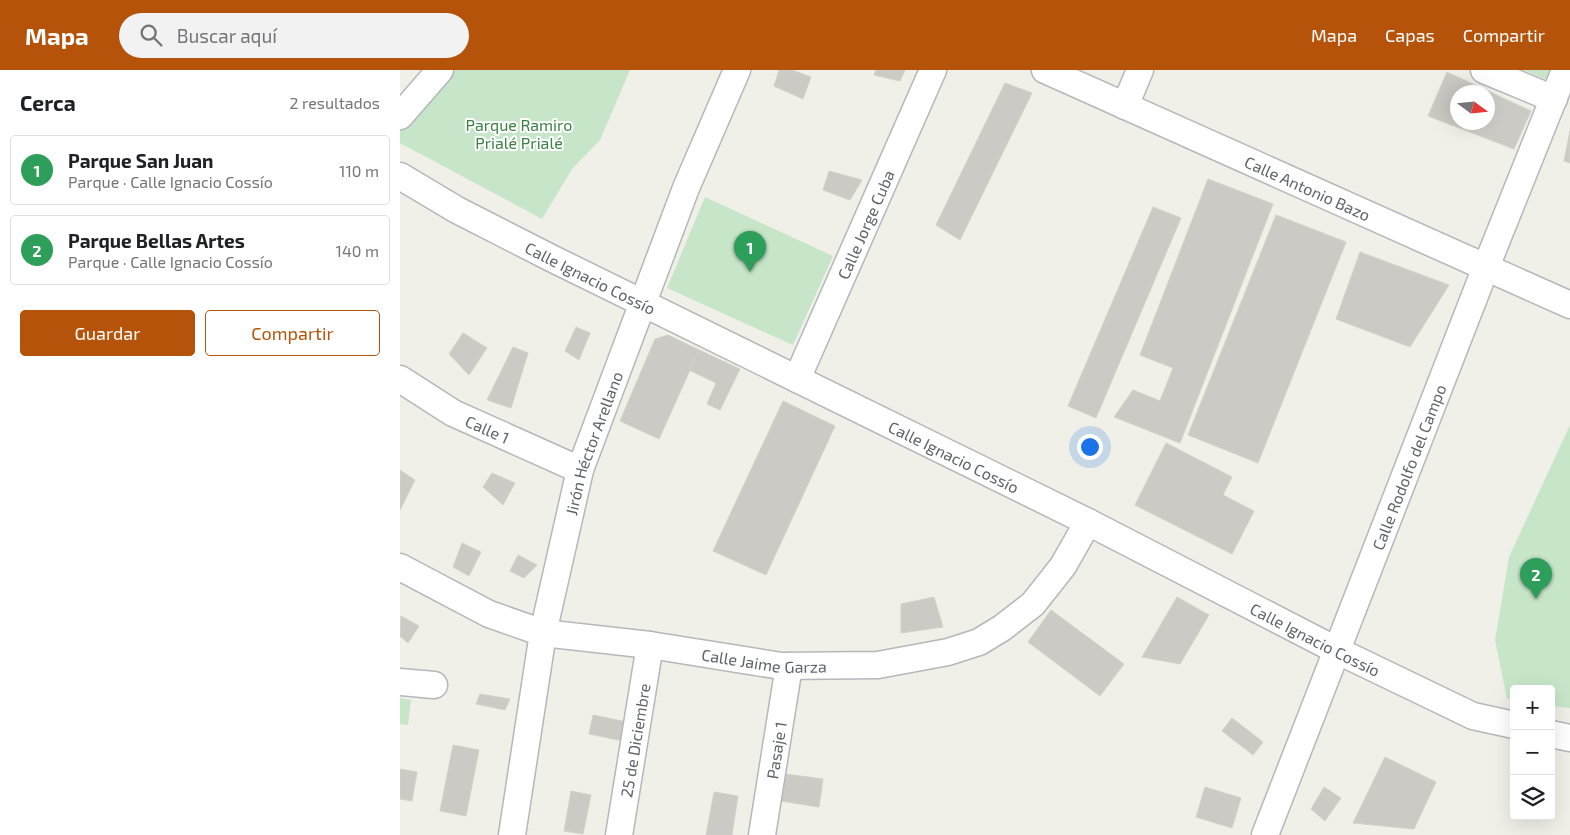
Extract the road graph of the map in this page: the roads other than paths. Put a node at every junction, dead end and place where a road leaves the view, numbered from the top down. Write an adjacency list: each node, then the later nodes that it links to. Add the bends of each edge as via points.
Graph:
1 (440, 70): 10 (street)
2 (737, 70): 13 (street, Jirón Héctor Arellano, via 686,188)
3 (933, 70): 16 (street, Calle Jorge Cuba)
4 (1045, 70): 9 (street, Calle Antonio Bazo)
5 (1140, 70): 9 (street)
6 (1484, 70): 8 (street)
7 (1565, 70): 8 (street, Calle Rodolfo del Campo)
8 (1554, 99): 12 (street, Calle Rodolfo del Campo)
9 (1125, 106): 12 (street, Calle Antonio Bazo)
10 (400, 116)
11 (400, 176): 13 (street, Calle Ignacio Cossío, via 457,210)
12 (1486, 267): 14 (street, Calle Antonio Bazo); 22 (street, Calle Rodolfo del Campo)
13 (642, 303): 16 (street, Calle Ignacio Cossío); 17 (street, Jirón Héctor Arellano)
14 (1570, 306)
15 (400, 379): 17 (street, Calle 1, via 454,413)
16 (797, 379): 18 (street, Calle Ignacio Cossío)
17 (580, 470): 20 (street, Jirón Héctor Arellano)
18 (1088, 522): 22 (street, Calle Ignacio Cossío); 23 (street, Calle Jaime Garza, via 1063,566 1032,604 979,642 948,652 878,665)
19 (400, 568): 20 (street, Calle Jaime Garza, via 489,614)
20 (543, 633): 21 (street, Calle Jaime Garza); 29 (street, Jirón Héctor Arellano)
21 (650, 645): 23 (street, Calle Jaime Garza); 30 (street, 25 de Diciembre)
22 (1336, 650): 26 (street, Calle Ignacio Cossío, via 1473,716); 32 (street, Calle Rodolfo del Campo)
23 (788, 666): 31 (street, Pasaje 1)
24 (400, 682): 25 (street)
25 (434, 685)
26 (1510, 724)
27 (1555, 735): 28 (street)
28 (1570, 738)
29 (512, 835)
30 (619, 835)
31 (762, 835)
32 (1265, 835)

